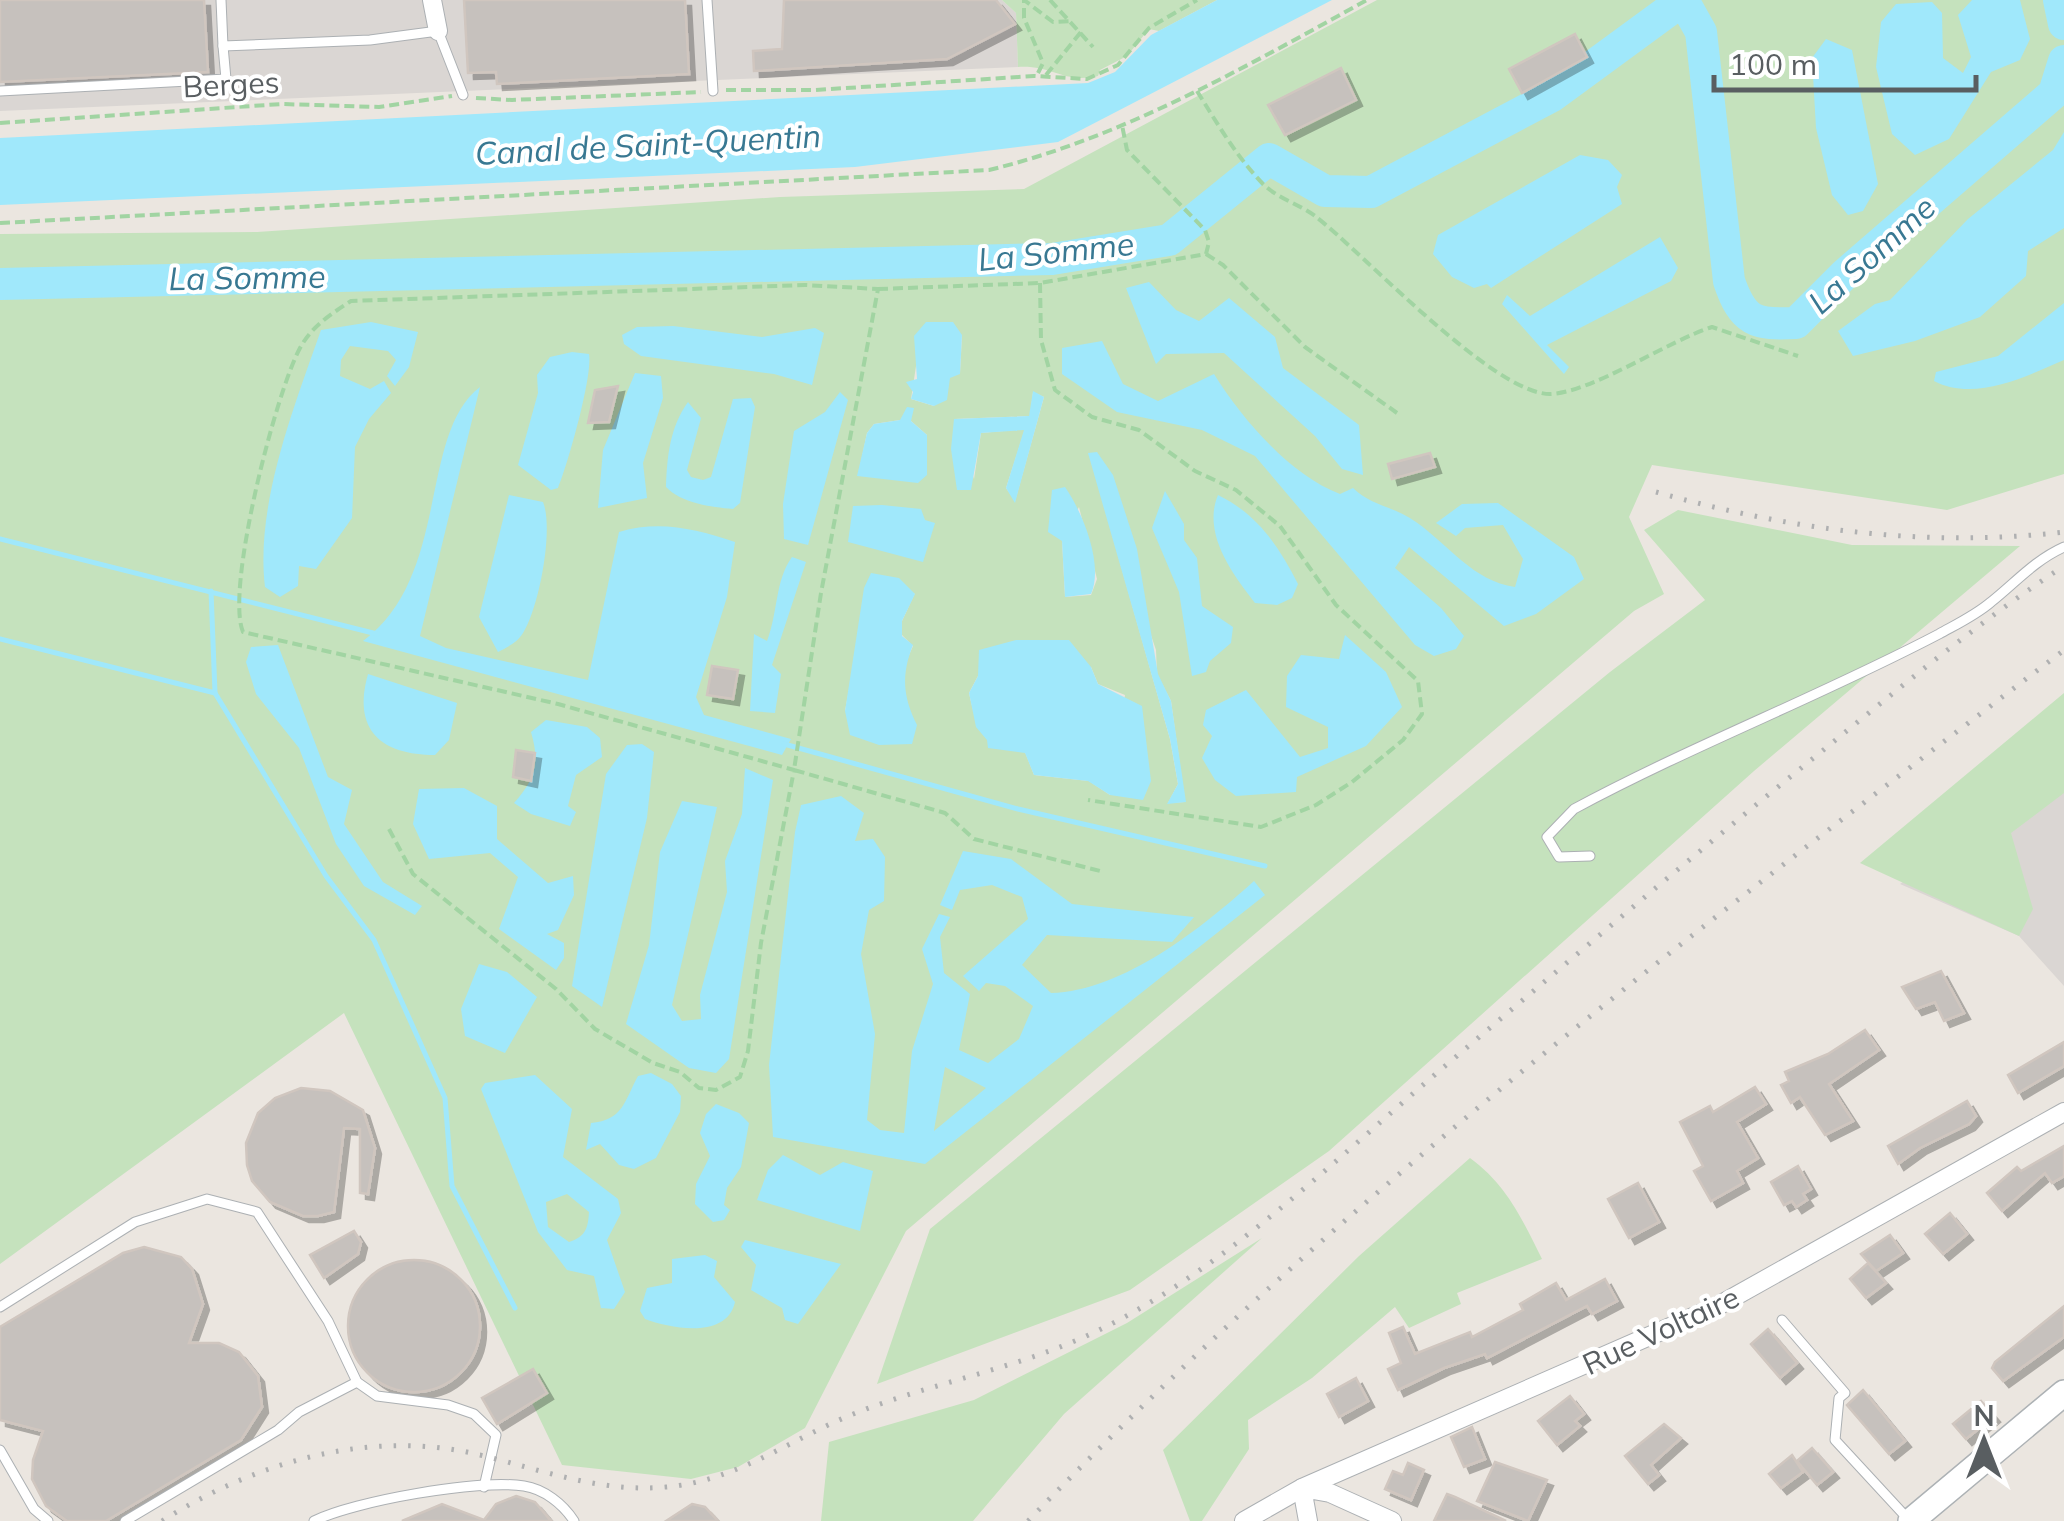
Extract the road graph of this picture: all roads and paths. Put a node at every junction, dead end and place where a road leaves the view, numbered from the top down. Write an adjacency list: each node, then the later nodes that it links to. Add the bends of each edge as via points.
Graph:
1 (221, 0): 10 (lane)
2 (432, 0): 8 (street)
3 (707, 0): 16 (lane)
4 (1050, 0): 7 (path)
5 (1197, 0): 12 (path, via 1149,28 1108,72 1076,79)
6 (1368, 0): 14 (path)
7 (1071, 21): 9 (path); 13 (path, via 1053,22 1024,0 1024,18 1043,64)
8 (438, 32): 10 (lane); 17 (lane)
9 (1080, 32): 11 (path); 12 (path)
10 (223, 46): 15 (lane, via 226,79)
11 (1094, 48)
12 (1046, 75): 13 (path)
13 (1034, 76): 16 (path, Berges)
14 (1196, 89): 19 (path); 24 (path, via 1261,181 1316,216 1398,296 1538,391 1574,388 1712,327)
15 (0, 91)
16 (713, 91): 17 (path, Berges, via 512,100)
17 (463, 94): 18 (path, Berges, via 379,107 282,104)
18 (0, 123)
19 (1122, 125): 20 (path, via 1044,158 970,173); 21 (path, via 1126,150 1205,230)
20 (0, 223)
21 (1206, 254): 22 (path); 25 (path, via 1305,346)
22 (1040, 282): 23 (path); 28 (path, via 1041,340 1055,390 1092,417 1139,430 1280,526 1336,605 1418,680 1422,714 1403,740 1352,782 1261,827)
23 (878, 289): 27 (path); 27 (path, via 350,300 300,348 272,426 239,586 243,632 577,709)
24 (1798, 356)
25 (1396, 412)
26 (2064, 547): 30 (lane, via 1962,622 1574,809 1554,826 1549,847 1559,857)
27 (794, 770): 29 (path, via 748,1051 740,1077 716,1090 699,1088 595,1029 556,989 412,874); 31 (path, via 945,813 974,839)
28 (1088, 800)
29 (389, 829)
30 (1590, 856)
31 (1104, 872)
32 (2064, 1112): 39 (street, Rue Voltaire, via 1716,1308)
33 (0, 1307): 35 (lane, via 135,1222 206,1199 257,1212 328,1321)
34 (1782, 1320): 47 (lane, via 1845,1393 1835,1440)
35 (357, 1382): 38 (lane, via 377,1396 474,1414 496,1435); 41 (lane)
36 (2064, 1393): 47 (main road)
37 (0, 1450): 40 (lane)
38 (484, 1487): 42 (lane, via 452,1488); 43 (lane, via 525,1486 558,1501)
39 (1302, 1488): 44 (street, Rue Voltaire); 45 (street); 46 (street)
40 (48, 1521)
41 (124, 1521)
42 (314, 1521)
43 (574, 1521)
44 (1244, 1521)
45 (1308, 1521)
46 (1392, 1521)
47 (1910, 1521)

